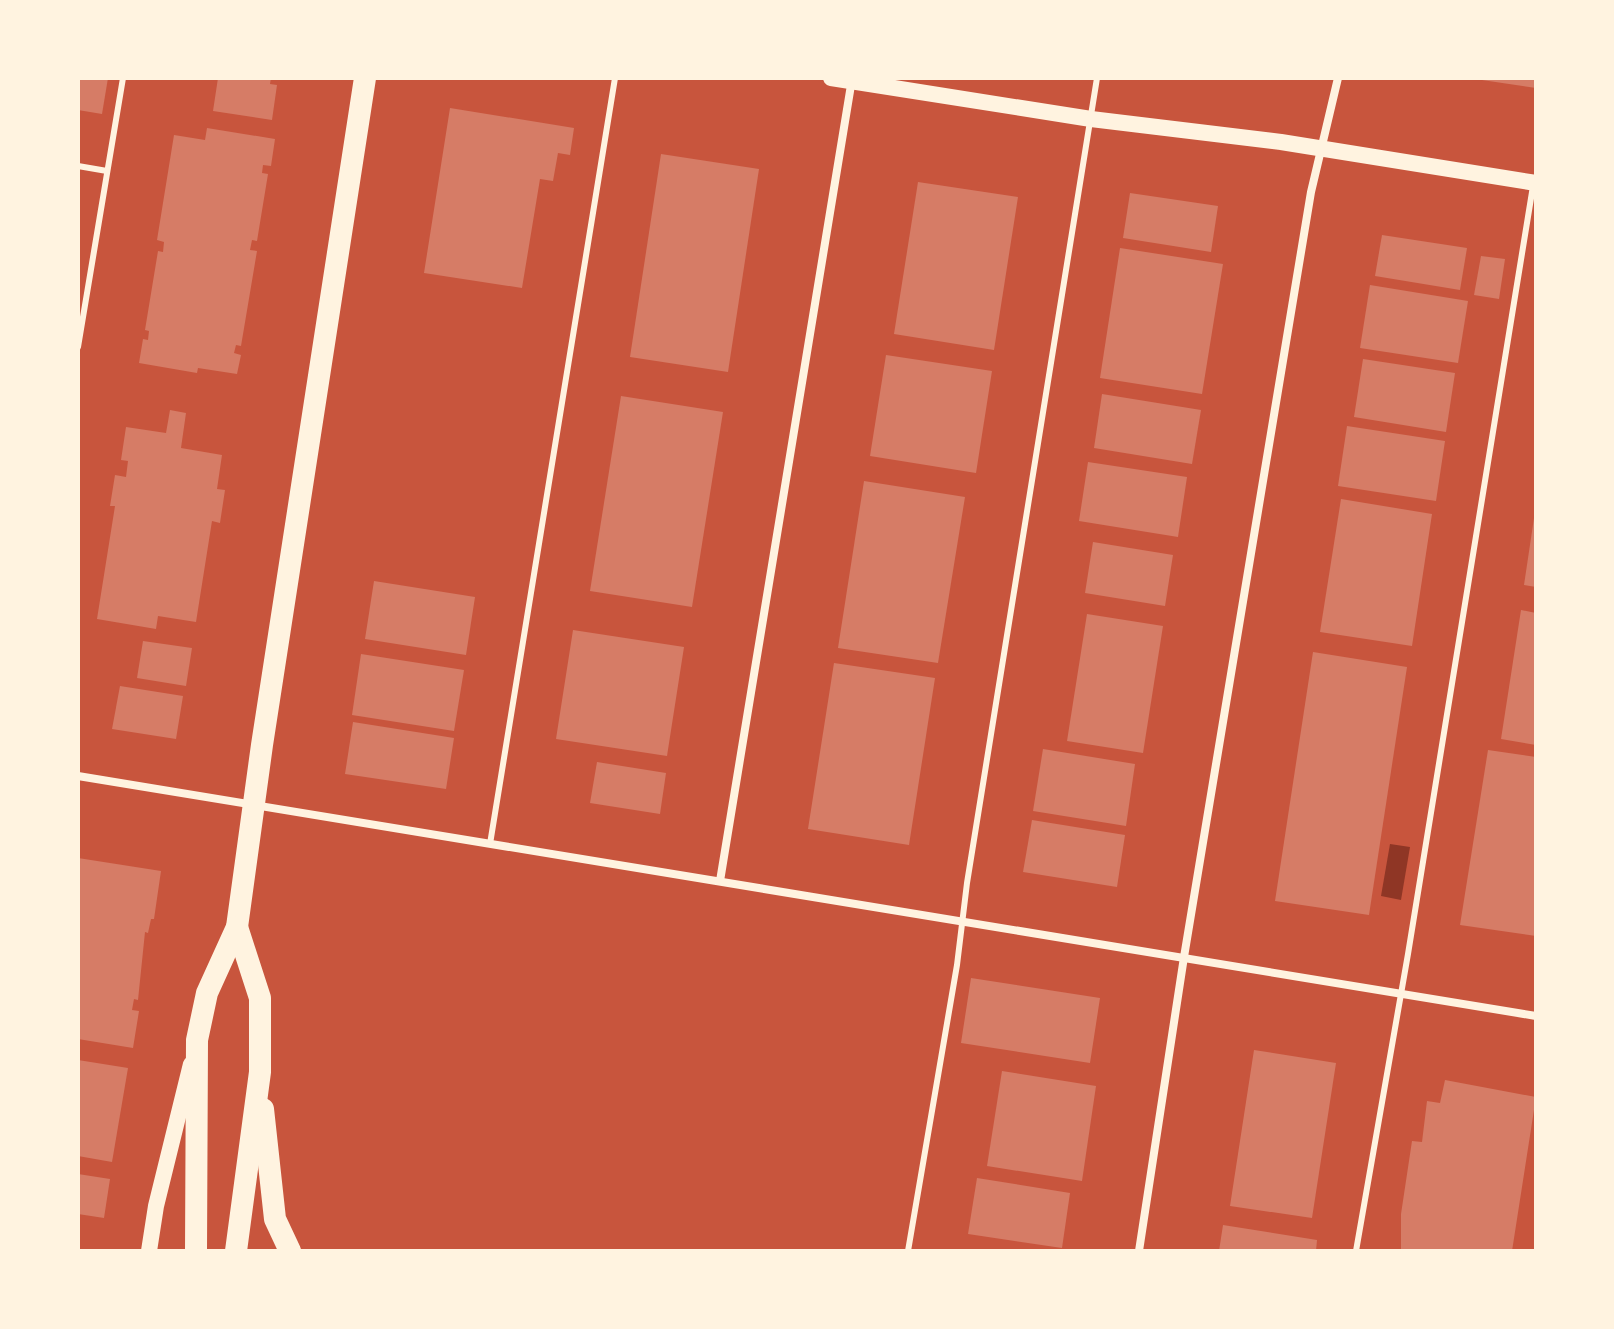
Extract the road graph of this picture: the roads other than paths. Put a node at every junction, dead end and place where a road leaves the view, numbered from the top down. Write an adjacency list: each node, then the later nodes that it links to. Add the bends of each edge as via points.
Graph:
1 (123, 78): 11 (lane)
2 (365, 78): 15 (highway)
3 (615, 78): 16 (lane)
4 (831, 78): 7 (main road)
5 (1097, 78): 8 (lane)
6 (1338, 78): 9 (street)
7 (852, 80): 8 (main road); 17 (street)
8 (1091, 119): 9 (main road); 18 (lane)
9 (1323, 148): 12 (main road); 20 (street, via 1311,192)
10 (78, 166): 11 (lane)
11 (107, 171): 13 (lane)
12 (1535, 183): 21 (lane)
13 (78, 347)
14 (78, 776): 15 (street)
15 (254, 806): 16 (street); 19 (highway)
16 (489, 845): 17 (street)
17 (720, 881): 18 (street)
18 (962, 922): 20 (street); 29 (lane)
19 (237, 927): 23 (highway, via 207,993); 24 (highway, via 260,998)
20 (1184, 957): 21 (street); 30 (street)
21 (1401, 994): 22 (street); 31 (lane)
22 (1536, 1016)
23 (197, 1040): 25 (main road); 26 (highway)
24 (260, 1072): 27 (highway); 28 (highway, via 271,1197)
25 (149, 1251)
26 (196, 1251)
27 (236, 1251)
28 (290, 1251)
29 (908, 1251)
30 (1139, 1251)
31 (1356, 1251)

